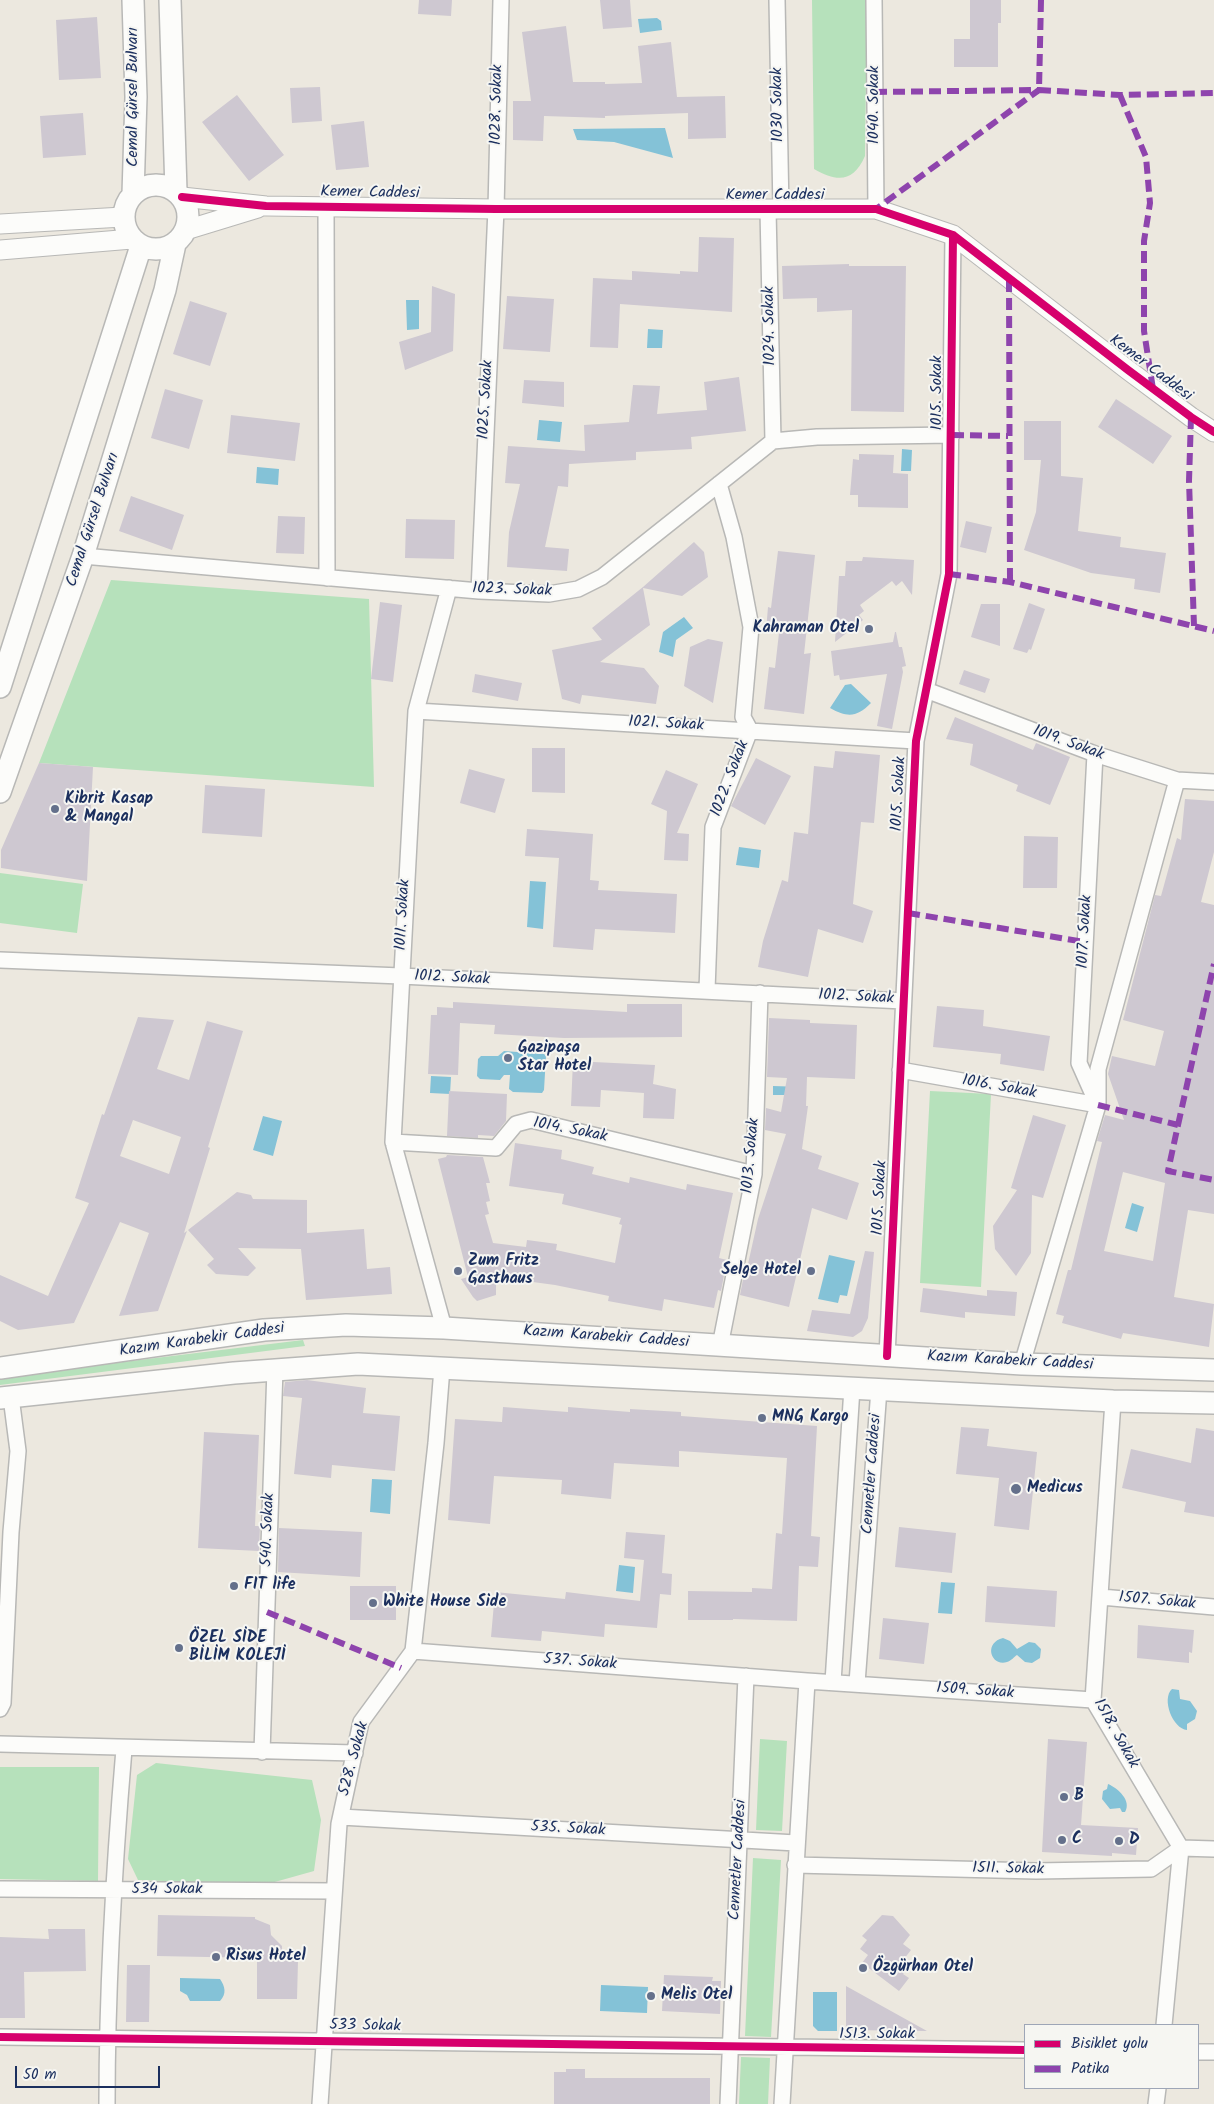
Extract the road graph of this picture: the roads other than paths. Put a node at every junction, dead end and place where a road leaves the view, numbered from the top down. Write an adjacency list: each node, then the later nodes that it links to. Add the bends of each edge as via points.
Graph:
1 (133, 0): 6 (main road, Cemal Gürsel Bulvarı, via 136,97)
2 (170, 0): 7 (main road)
3 (501, 0): 10 (street, 1028. Sokak)
4 (777, 0): 12 (street, 1030 Sokak)
5 (874, 0): 11 (street, 1040. Sokak)
6 (133, 194): 7 (main road, via 158,184); 13 (main road)
7 (179, 194): 8 (street); 16 (main road, via 189,213)
8 (266, 206): 9 (street, Kemer Caddesi); 16 (street)
9 (326, 207): 10 (street, Kemer Caddesi); 26 (street)
10 (496, 209): 12 (street, Kemer Caddesi); 28 (street, 1025. Sokak)
11 (876, 209): 12 (street, Kemer Caddesi); 15 (street, Kemer Caddesi)
12 (775, 210): 23 (street, 1024. Sokak)
13 (123, 217): 14 (street); 17 (main road, via 127,233)
14 (0, 224)
15 (952, 236): 19 (street, Kemer Caddesi); 22 (street, 1015. Sokak)
16 (181, 237): 17 (main road, via 158,250); 25 (main road, Cemal Gürsel Bulvarı)
17 (137, 242): 18 (street); 29 (main road)
18 (0, 250)
19 (1191, 417): 20 (street); 21 (street, Kemer Caddesi)
20 (1214, 424)
21 (1214, 432)
22 (952, 435): 23 (street, via 817,437); 30 (street, 1015. Sokak, via 949,574)
23 (774, 441): 24 (street, 1023. Sokak)
24 (719, 484): 28 (street, 1023. Sokak, via 602,577 578,589 549,594); 32 (street, 1022. Sokak, via 734,537 751,627 742,717)
25 (83, 556): 26 (street, 1023. Sokak); 37 (main road, Cemal Gürsel Bulvarı)
26 (327, 578): 27 (street, 1023. Sokak)
27 (450, 588): 28 (street, 1023. Sokak); 31 (street, 1011. Sokak)
28 (479, 591)
29 (0, 687)
30 (926, 690): 33 (street, 1015. Sokak); 34 (street, 1019. Sokak)
31 (416, 711): 32 (street, 1021. Sokak); 39 (street, 1011. Sokak)
32 (750, 730): 33 (street, 1021. Sokak); 40 (street, 1022. Sokak, via 713,827)
33 (916, 741): 42 (street, 1015. Sokak)
34 (1095, 754): 35 (street, 1019. Sokak); 44 (street, 1017. Sokak, via 1079,1063)
35 (1177, 780): 36 (street, 1019. Sokak); 44 (street, via 1098,1069)
36 (1214, 782)
37 (0, 792)
38 (0, 960): 39 (street, 1012. Sokak)
39 (401, 976): 40 (street, 1012. Sokak); 45 (street, 1011. Sokak)
40 (707, 990): 41 (street, 1012. Sokak)
41 (760, 993): 42 (street, 1012. Sokak); 46 (street, 1013. Sokak)
42 (903, 1001): 43 (street, 1015. Sokak)
43 (900, 1070): 44 (street, 1016. Sokak); 49 (street, 1015. Sokak)
44 (1098, 1105): 50 (street)
45 (393, 1142): 46 (street, 1014. Sokak, via 496,1148 516,1124 531,1120); 47 (street, 1011. Sokak)
46 (754, 1174): 48 (street, 1013. Sokak)
47 (444, 1328): 48 (main road, Kazım Karabekir Caddesi); 51 (main road, Kazım Karabekir Caddesi, via 346,1325 264,1330)
48 (720, 1346): 49 (main road, Kazım Karabekir Caddesi)
49 (887, 1356): 50 (main road, Kazım Karabekir Caddesi)
50 (1022, 1364): 54 (main road, Kazım Karabekir Caddesi)
51 (0, 1368)
52 (442, 1368): 53 (main road, Kazım Karabekir Caddesi, via 358,1364); 55 (main road, Kazım Karabekir Caddesi); 62 (street, 528. Sokak)
53 (275, 1369): 57 (main road, Kazım Karabekir Caddesi); 71 (street, 540. Sokak)
54 (1214, 1370)
55 (852, 1388): 56 (main road, Kazım Karabekir Caddesi); 65 (street, Cennetler Caddesi)
56 (879, 1389): 58 (main road, Kazım Karabekir Caddesi); 66 (street, Cennetler Caddesi)
57 (6, 1397): 68 (street, via 18,1451 3,1702)
58 (1113, 1401): 59 (main road, Kazım Karabekir Caddesi); 60 (street, 1518. Sokak)
59 (1214, 1403)
60 (1100, 1597): 61 (street, 1507. Sokak); 67 (street, 1518. Sokak)
61 (1214, 1607)
62 (413, 1651): 63 (street, 537. Sokak); 72 (street, 528. Sokak, via 361,1722)
63 (746, 1676): 64 (street); 74 (street, Cennetler Caddesi)
64 (807, 1681): 65 (street); 75 (street)
65 (833, 1682): 66 (street)
66 (857, 1684): 67 (street, 1509. Sokak)
67 (1093, 1700): 76 (street, 1518. Sokak)
68 (0, 1709)
69 (0, 1744): 70 (street)
70 (124, 1749): 71 (street); 80 (street)
71 (262, 1752): 72 (street)
72 (355, 1753): 73 (street, 528. Sokak)
73 (340, 1817): 74 (street, 535. Sokak); 81 (street, 528. Sokak)
74 (740, 1840): 75 (street, 535. Sokak); 86 (street, Cennetler Caddesi)
75 (796, 1844): 78 (street)
76 (1181, 1848): 77 (street); 78 (street, 1511. Sokak, via 1151,1869 1036,1871); 82 (street)
77 (1214, 1849)
78 (795, 1865): 87 (street)
79 (0, 1889): 80 (street, 534 Sokak)
80 (112, 1890): 81 (street, 534 Sokak); 84 (street)
81 (334, 1892): 85 (street, 528. Sokak)
82 (1164, 2024)
83 (0, 2037): 84 (street, 533 Sokak)
84 (107, 2038): 85 (street, 533 Sokak); 92 (street)
85 (326, 2040): 86 (street, 533 Sokak); 93 (street, 528. Sokak)
86 (730, 2045): 87 (street, 1513. Sokak); 94 (street, Cennetler Caddesi)
87 (786, 2048): 88 (street, 1513. Sokak); 95 (street)
88 (1024, 2050)
89 (1199, 2052): 90 (street)
90 (1214, 2052)
91 (1158, 2089): 96 (street)
92 (107, 2104)
93 (320, 2104)
94 (728, 2104)
95 (782, 2104)
96 (1156, 2104)

